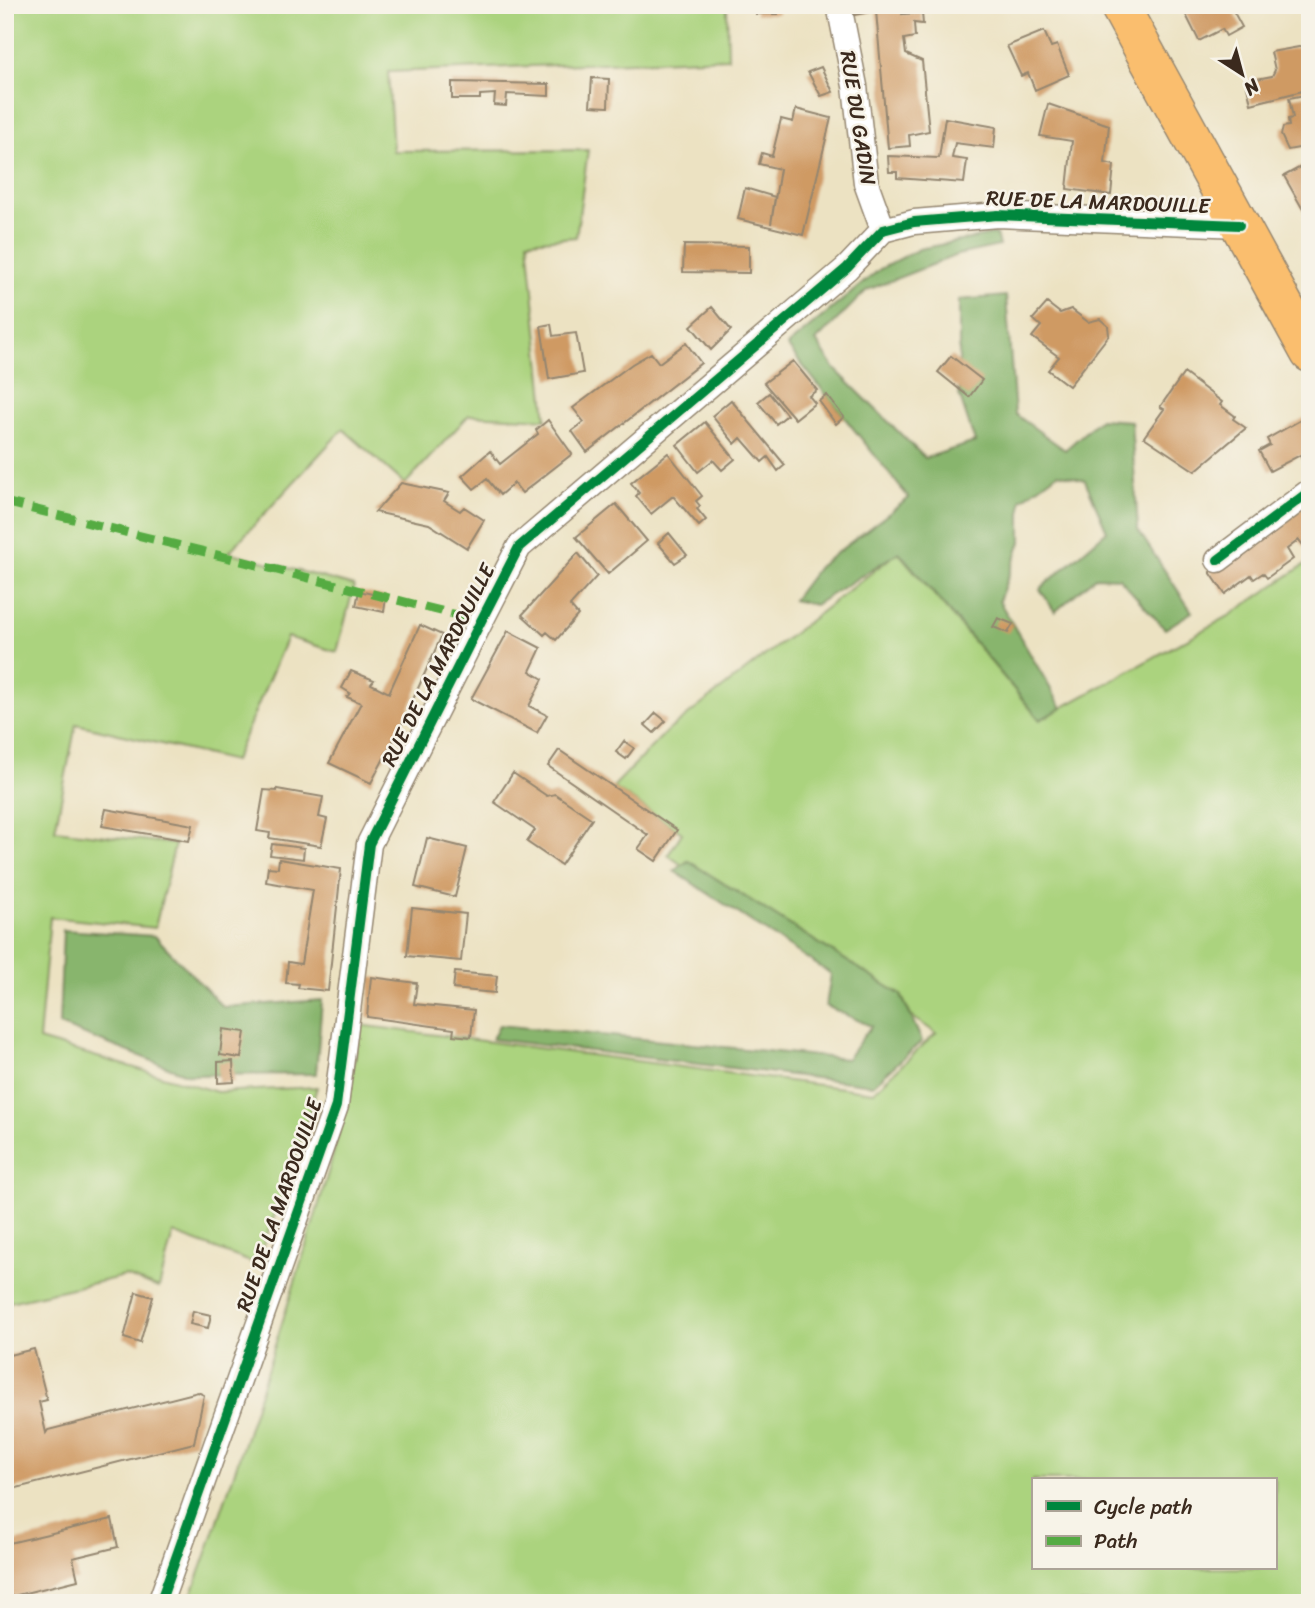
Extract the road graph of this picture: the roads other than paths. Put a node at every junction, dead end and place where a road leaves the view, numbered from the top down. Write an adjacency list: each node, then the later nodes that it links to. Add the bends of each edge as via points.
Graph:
1 (839, 5): 4 (street, RUE DU GADIN, via 855,86 866,183)
2 (1119, 5): 3 (main road)
3 (1239, 225): 4 (street, RUE DE LA MARDOUILLE, via 998,215 914,222); 5 (main road)
4 (883, 230): 8 (street, RUE DE LA MARDOUILLE, via 847,268 520,547 369,844 336,1106)
5 (1310, 353)
6 (1310, 491): 7 (street)
7 (1218, 560)
8 (160, 1603)

